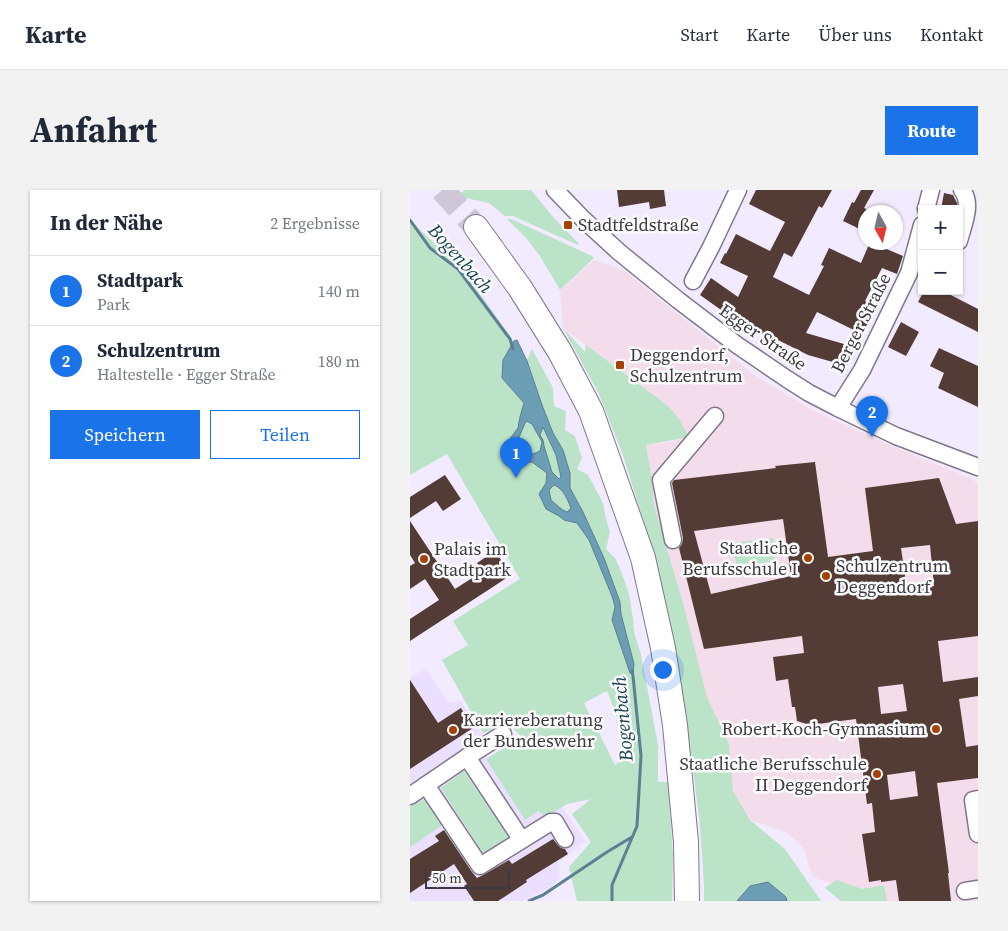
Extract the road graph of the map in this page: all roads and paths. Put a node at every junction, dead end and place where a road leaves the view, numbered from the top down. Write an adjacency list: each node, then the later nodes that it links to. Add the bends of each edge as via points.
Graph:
1 (555, 190): 10 (street, Egger Straße, via 618,252 737,345 809,393)
2 (738, 190): 9 (street)
3 (931, 190): 5 (street)
4 (962, 190): 6 (street, via 966,195 967,208)
5 (927, 205)
6 (963, 224)
7 (476, 227): 22 (highway, via 520,288 560,352 591,411 643,558 663,648 675,724 686,842)
8 (918, 240): 10 (street, Berger Straße, via 909,273 862,370)
9 (693, 281)
10 (838, 408): 12 (street, Egger Straße, via 896,436)
11 (715, 416): 13 (street, via 661,480)
12 (978, 467)
13 (673, 540)
14 (504, 734): 15 (street)
15 (467, 757): 16 (street); 20 (street)
16 (426, 785): 17 (street); 20 (street, via 480,866)
17 (410, 796)
18 (978, 799): 19 (street, via 973,800)
19 (978, 834)
20 (521, 839): 21 (street, via 551,822 555,822)
21 (565, 839)
22 (687, 901)

